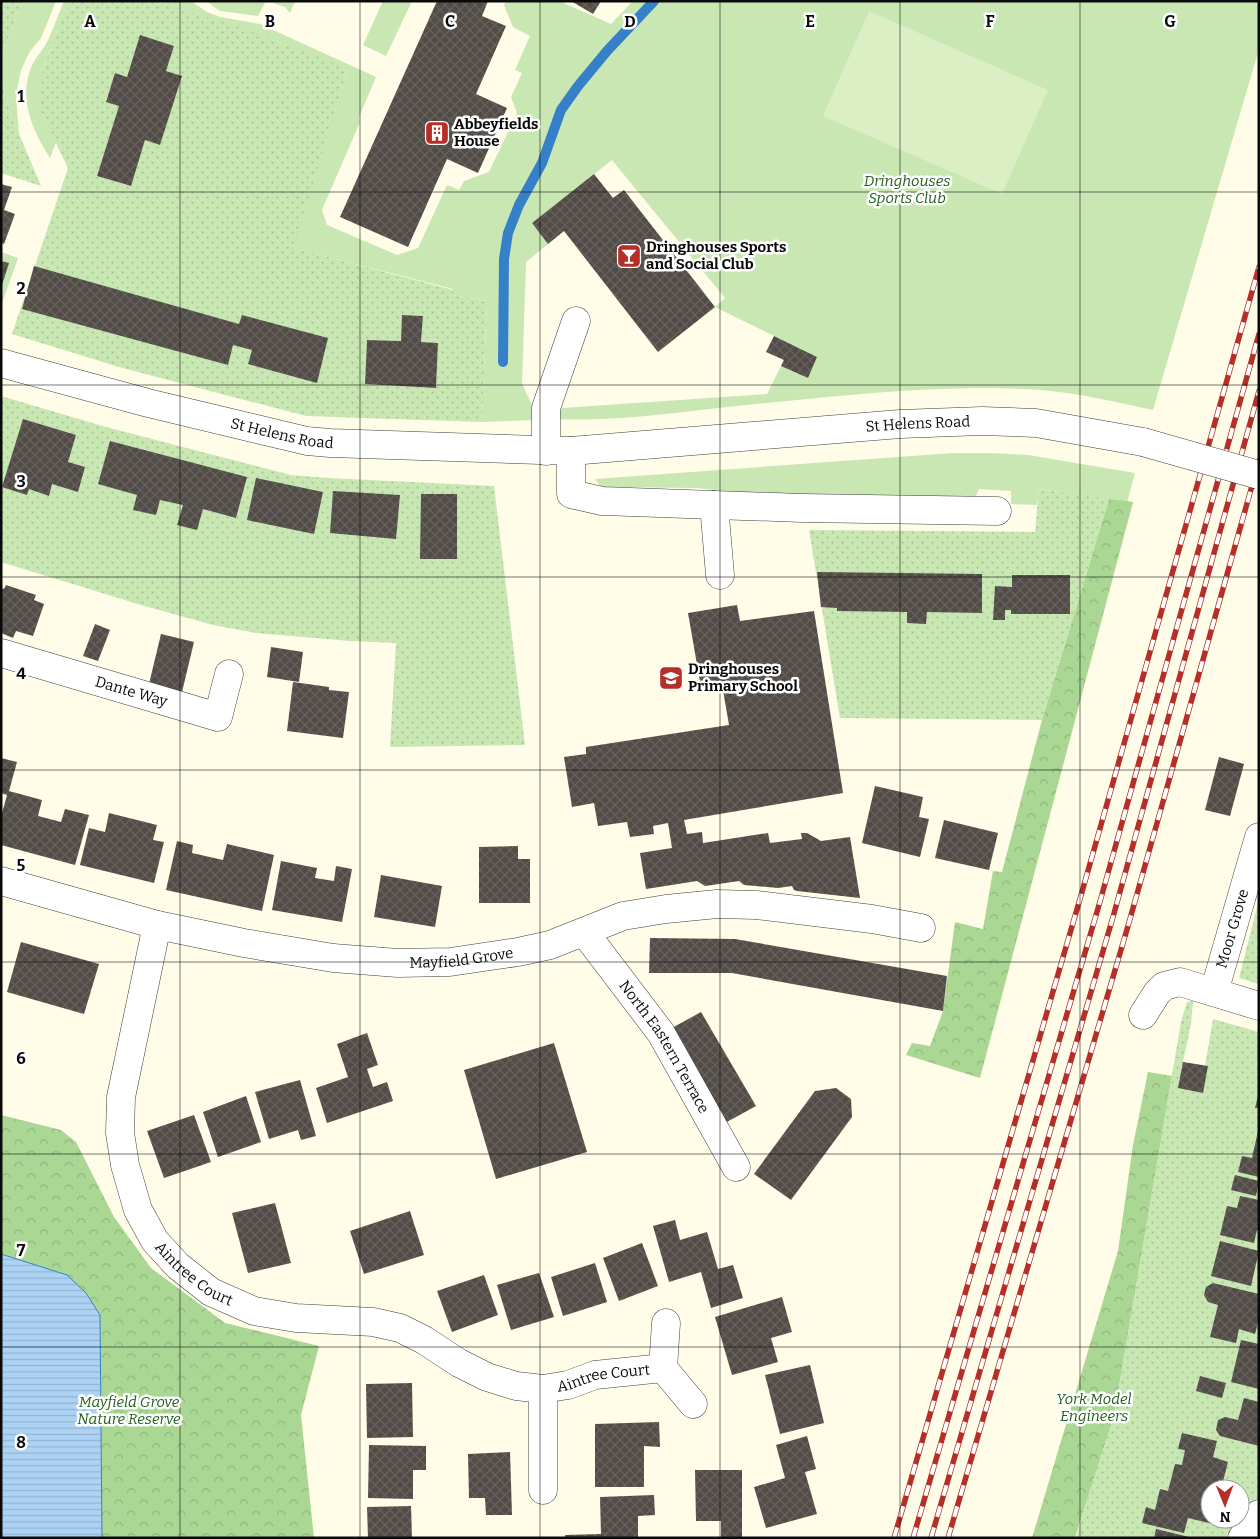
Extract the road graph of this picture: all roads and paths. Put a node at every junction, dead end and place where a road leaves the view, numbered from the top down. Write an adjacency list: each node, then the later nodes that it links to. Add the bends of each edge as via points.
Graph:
1 (576, 321): 3 (street, via 546,408)
2 (1, 363): 3 (street, St Helens Road, via 307,441)
3 (559, 451): 4 (street, St Helens Road, bridge, via 900,424 982,421 1036,423 1143,442); 5 (street, via 571,494 602,501)
4 (1259, 475)
5 (714, 505): 6 (street); 7 (street)
6 (997, 511)
7 (720, 575)
8 (1, 653): 9 (street, Dante Way, via 218,717)
9 (229, 674)
10 (1259, 837): 15 (street, Moor Grove)
11 (1, 881): 12 (street, Mayfield Grove)
12 (157, 924): 14 (street, Mayfield Grove, via 333,958 398,963 450,962 518,952); 21 (street, Aintree Court, via 122,1097 120,1133 138,1210 155,1241 178,1266 211,1292 254,1311 296,1318 373,1322 400,1328 459,1364 488,1377 516,1386)
13 (921, 928): 14 (street, Mayfield Grove, via 756,905 716,904 623,916)
14 (585, 932): 18 (street, North Eastern Terrace, via 661,1033)
15 (1214, 992): 16 (street); 17 (street, via 1177,994 1164,986)
16 (1259, 1006)
17 (1143, 1015)
18 (736, 1167)
19 (666, 1323): 20 (street, Aintree Court)
20 (663, 1368): 21 (street, Aintree Court, via 595,1375 568,1385); 22 (street, Aintree Court)
21 (543, 1389): 23 (street, Aintree Court)
22 (693, 1404)
23 (543, 1490)
24 (1259, 1514): 25 (street)
25 (1242, 1538)

